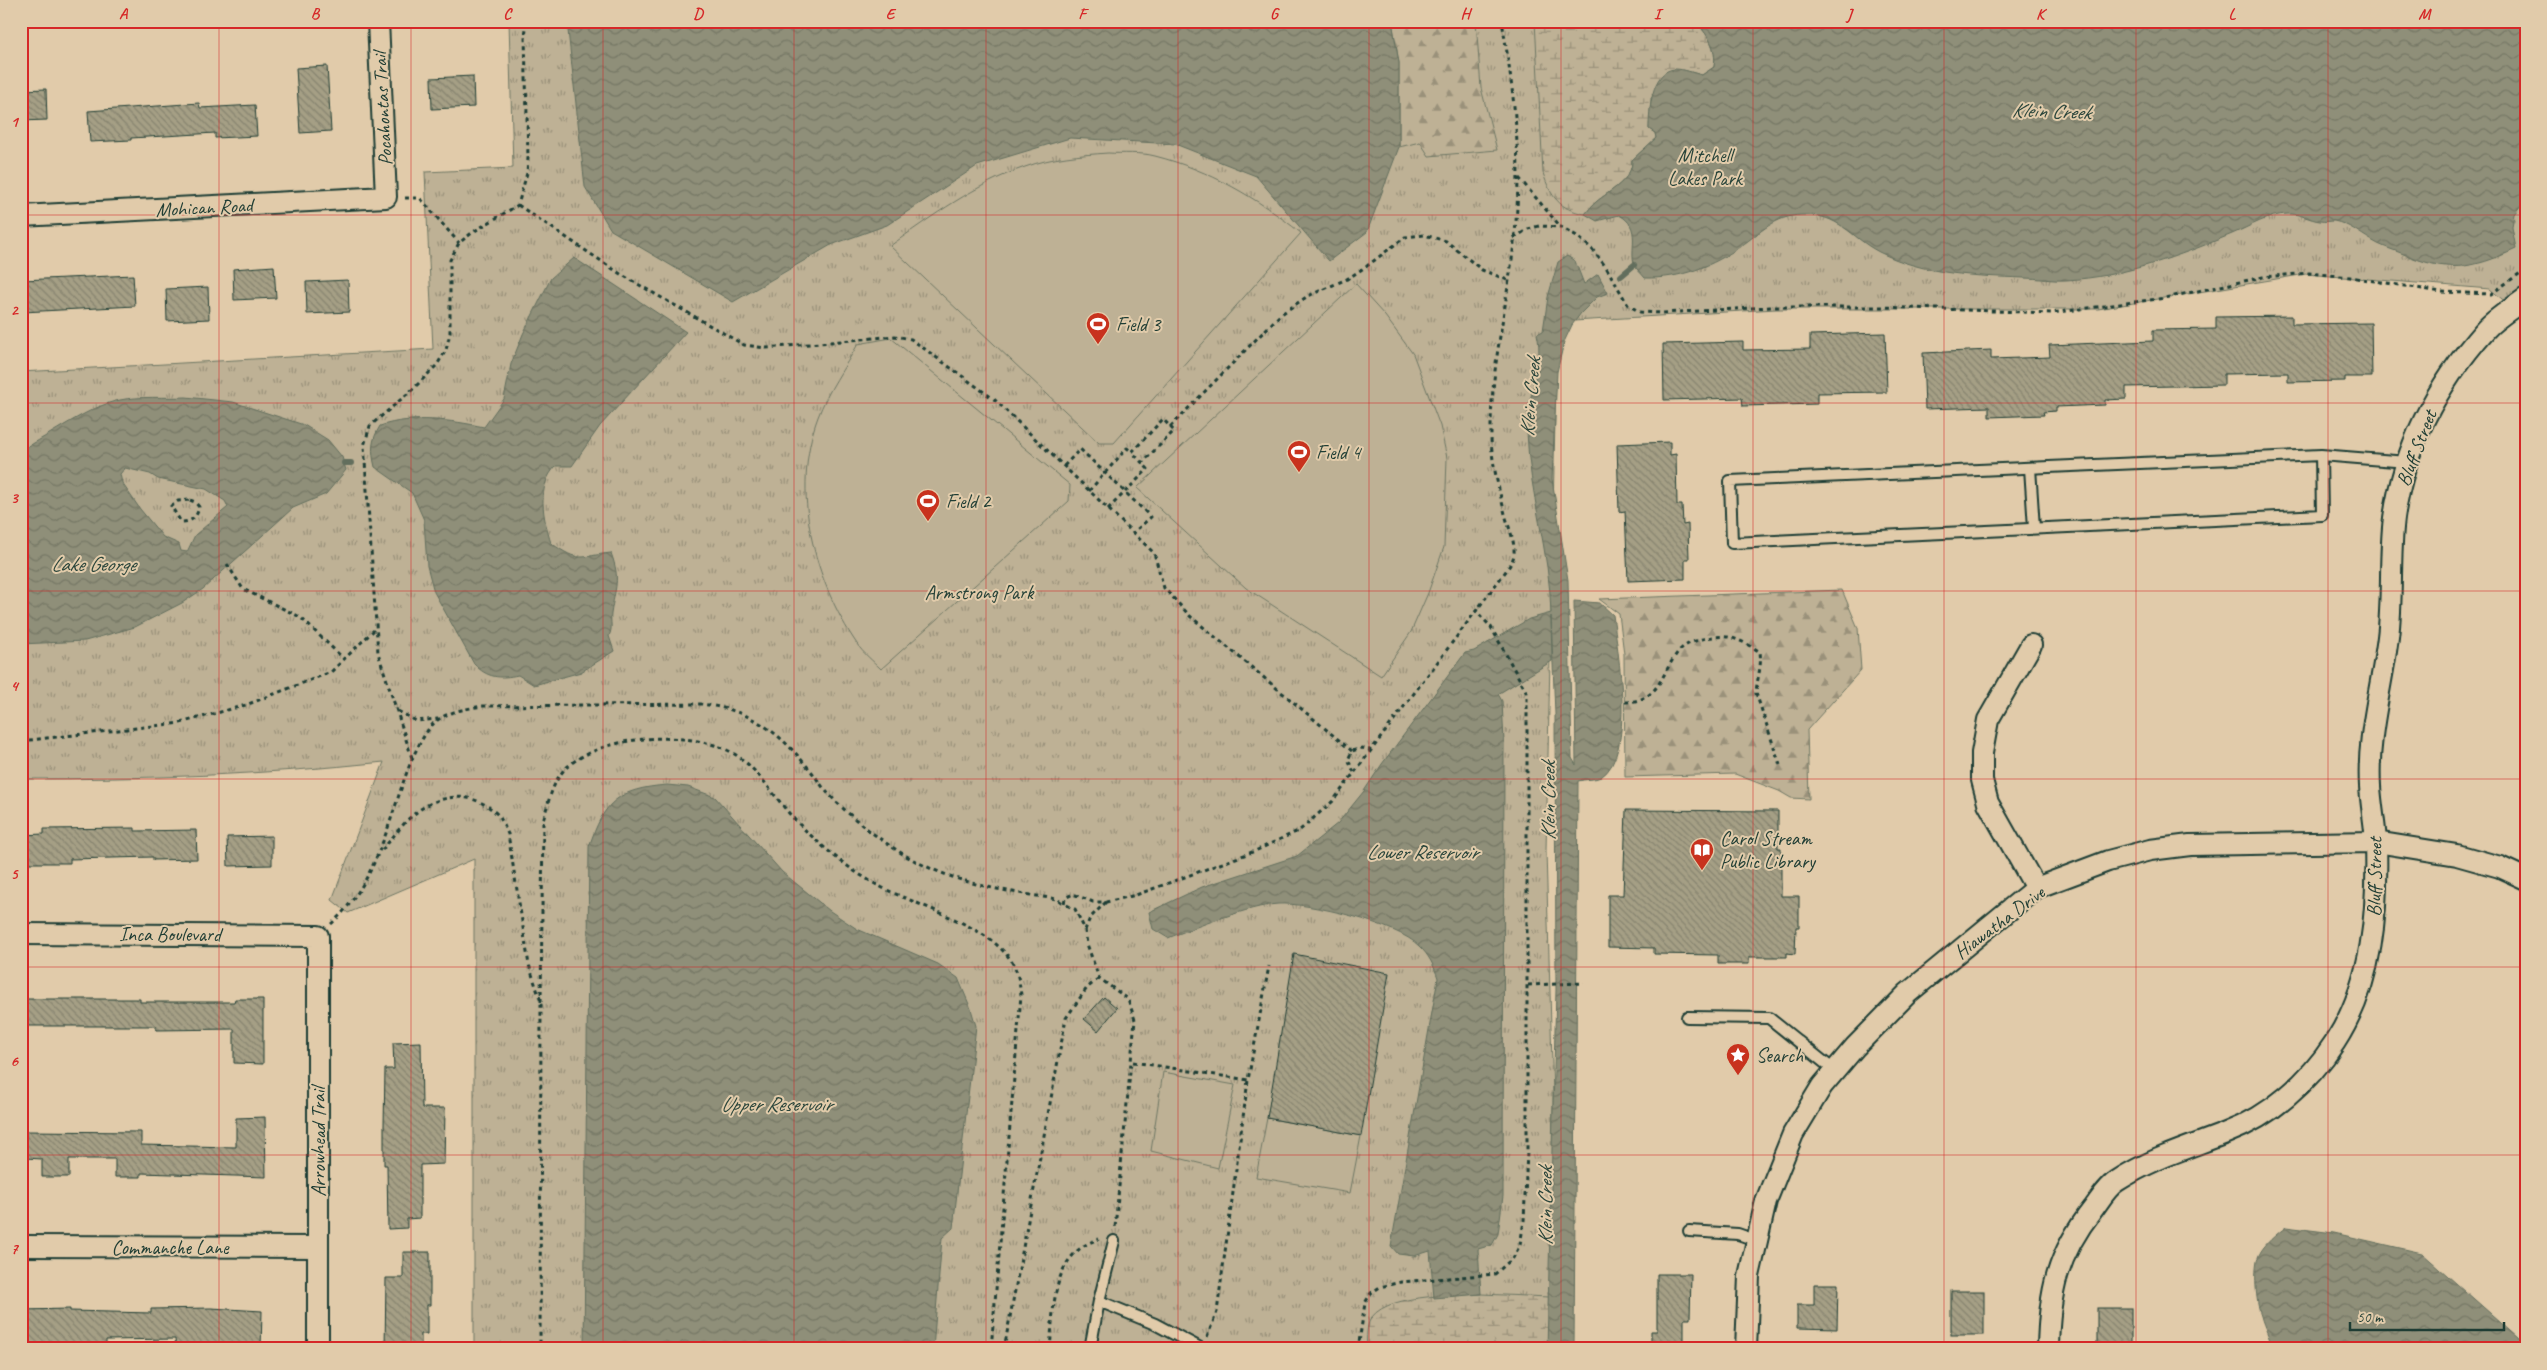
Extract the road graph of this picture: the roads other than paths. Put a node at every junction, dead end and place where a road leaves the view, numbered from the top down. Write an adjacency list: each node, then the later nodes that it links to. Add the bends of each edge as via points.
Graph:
1 (378, 21): 2 (street, Pocahontas Trail)
2 (386, 198): 3 (street, Mohican Road)
3 (21, 216)
4 (2526, 298): 6 (street, Bluff Street, via 2488,327 2443,384 2418,432)
5 (2321, 455): 6 (lane); 7 (lane); 8 (lane, via 2322,515)
6 (2407, 462): 10 (street, Bluff Street, via 2395,516 2390,619 2371,747 2370,784)
7 (2030, 468): 8 (lane); 8 (lane, via 1730,481 1732,543)
8 (2034, 528)
9 (2030, 644): 12 (street, via 1988,720 1982,752 1982,780 1988,803)
10 (2376, 842): 11 (street, Hiawatha Drive, via 2457,855 2500,867); 12 (street, Hiawatha Drive, via 2190,844 2108,861); 27 (street, Bluff Street, via 2373,936 2365,975 2351,1013 2334,1043 2294,1093 2228,1132 2170,1152 2114,1182 2076,1231 2062,1257 2053,1283)
11 (2526, 879)
12 (2036, 888): 16 (street, Hiawatha Drive, via 1908,993)
13 (21, 934): 14 (street, Inca Boulevard)
14 (318, 936): 21 (street, Arrowhead Trail)
15 (1687, 1017): 16 (lane, via 1770,1018)
16 (1835, 1071): 18 (street, Hiawatha Drive, via 1793,1134 1766,1200)
17 (1689, 1230): 18 (lane, via 1738,1234)
18 (1756, 1240): 26 (street, Hiawatha Drive, via 1749,1276)
19 (1114, 1241): 22 (lane)
20 (21, 1246): 21 (street, Commanche Lane)
21 (318, 1247): 23 (street, Arrowhead Trail)
22 (1099, 1301): 24 (lane); 25 (lane, via 1155,1324)
23 (318, 1349)
24 (1090, 1349)
25 (1202, 1349)
26 (1746, 1349)
27 (2048, 1349)

